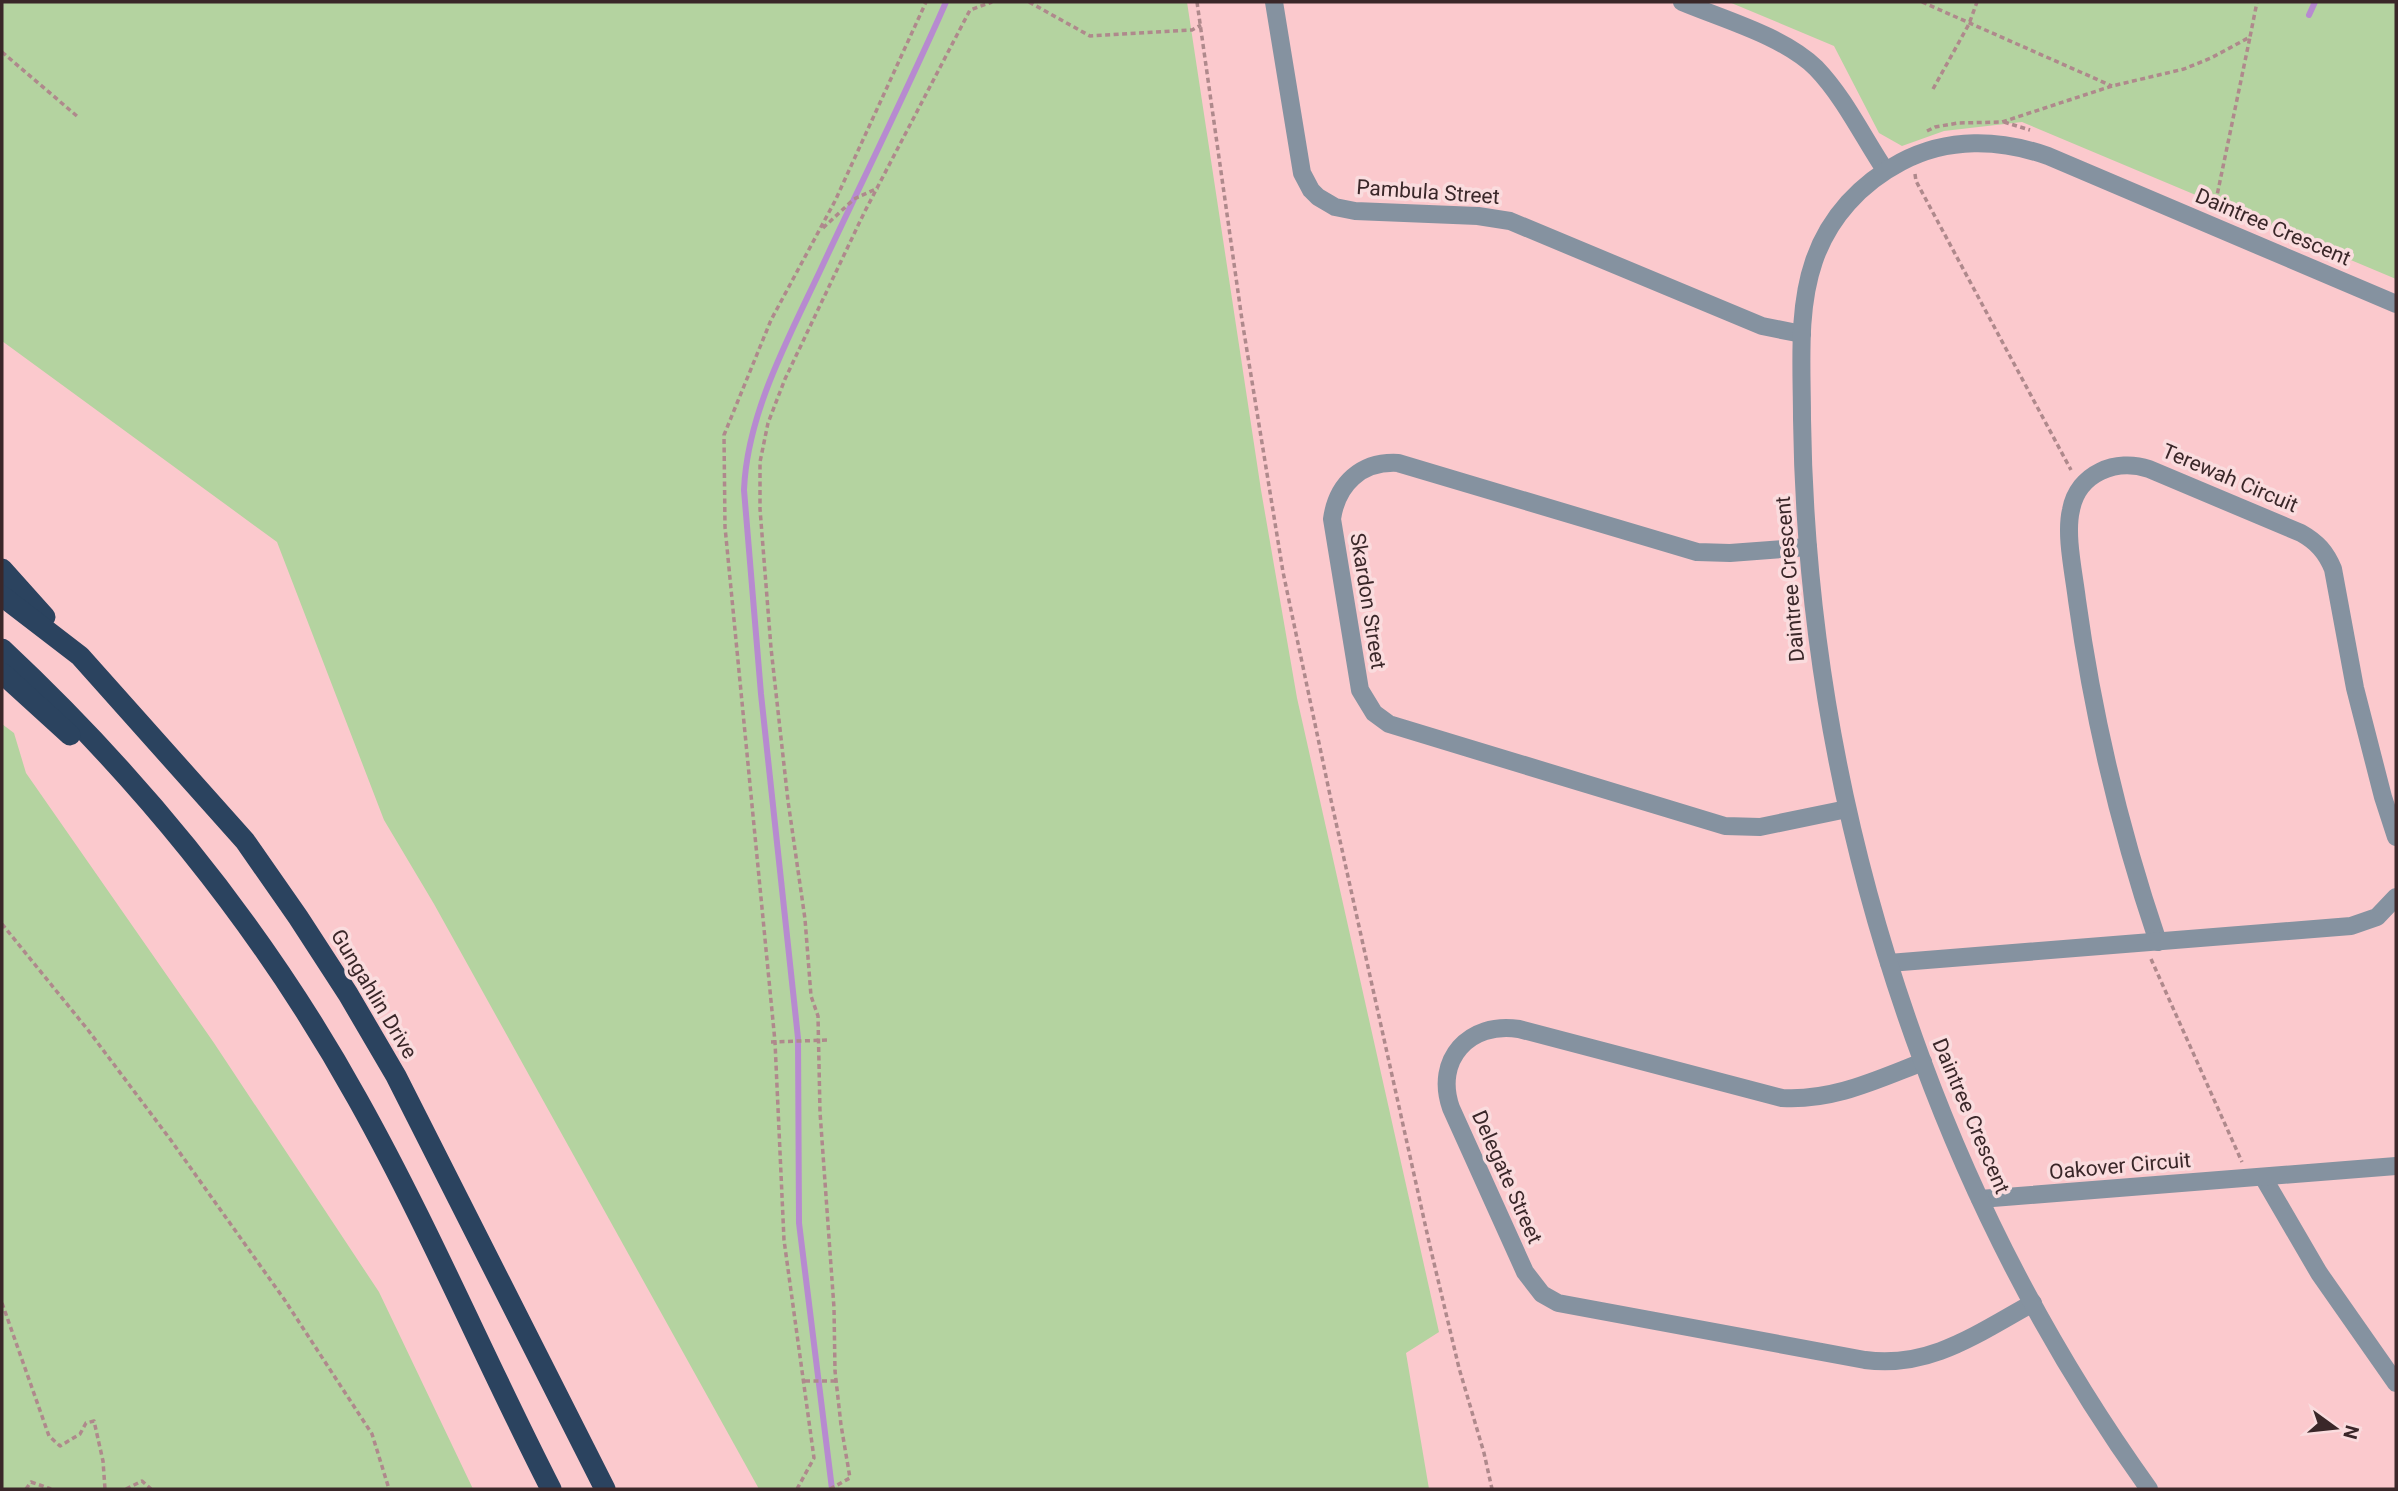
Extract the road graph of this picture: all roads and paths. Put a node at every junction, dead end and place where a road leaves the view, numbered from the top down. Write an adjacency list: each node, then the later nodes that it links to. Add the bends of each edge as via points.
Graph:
1 (926, 2): 22 (path)
2 (992, 2): 20 (path, via 970,10)
3 (1029, 2): 11 (path, via 1090,36 1192,30)
4 (1197, 2): 11 (path)
5 (1274, 2): 24 (street, Pambula Street, via 1300,163 1311,190 1326,203 1355,211 1510,221 1762,326)
6 (1682, 2): 19 (street, via 1802,57 1825,79)
7 (1922, 2): 10 (path)
8 (1977, 2): 10 (path)
9 (2257, 2): 12 (path)
10 (1969, 24): 14 (path); 15 (path)
11 (1201, 25): 61 (path, via 1283,572 1420,1203)
12 (2250, 37): 14 (path, via 2184,69); 21 (path, via 2216,206)
13 (2, 52): 16 (path)
14 (2112, 86): 17 (path, via 2002,122 1958,123)
15 (1933, 89)
16 (78, 117)
17 (1925, 131)
18 (1908, 158): 19 (street, Daintree Crescent); 21 (street, Daintree Crescent, via 1955,144 2012,146 2048,156); 25 (path, via 1916,181)
19 (1885, 170): 24 (street, Daintree Crescent, via 1856,193 1823,239 1810,273)
20 (878, 188): 22 (path, via 854,199); 39 (path, via 785,379 768,423 760,463 771,648 811,996 818,1016)
21 (2208, 224): 23 (street, Daintree Crescent)
22 (819, 232): 41 (path, via 771,320 724,435 725,527)
23 (2396, 304)
24 (1802, 334): 26 (street, Daintree Crescent)
25 (2081, 488): 34 (street, Terewah Circuit, via 2111,466 2140,466 2301,533 2324,551 2333,569 2355,688); 37 (street, via 2071,507 2069,526 2085,659 2121,825)
26 (1808, 547): 33 (street, Daintree Crescent, via 1827,705); 33 (street, Skardon Street, via 1697,552 1398,463 1378,463 1352,476 1340,491 1332,519 1360,690 1368,706 1389,724 1726,826 1759,827)
27 (2, 569): 30 (highway)
28 (2, 596): 30 (highway, Gungahlin Drive)
29 (2, 649): 32 (highway, via 95,742)
30 (80, 656): 58 (highway, Gungahlin Drive, via 245,841 348,994 439,1158)
31 (2, 673): 32 (highway)
32 (148, 803): 57 (highway, via 260,943 357,1098 442,1260)
33 (1847, 809): 38 (street, Daintree Crescent)
34 (2396, 837)
35 (2396, 897): 37 (street, via 2385,911 2360,925)
36 (2, 924): 56 (path, via 89,1030 284,1298 372,1434)
37 (2158, 942): 38 (street); 44 (path, via 2148,952 2244,1168)
38 (1889, 963): 42 (street, Daintree Crescent)
39 (815, 1040): 40 (path); 41 (path); 49 (path)
40 (828, 1040)
41 (773, 1042): 48 (path, via 784,1240)
42 (1923, 1062): 45 (street, Daintree Crescent); 47 (street, Delegate Street, via 1831,1095 1782,1098 1519,1028 1499,1027 1463,1043 1452,1059 1447,1088 1451,1108 1525,1272 1542,1294 1558,1303 1895,1363 1939,1353)
43 (2396, 1166): 44 (street, Oakover Circuit)
44 (2263, 1177): 45 (street, Oakover Circuit); 50 (street, via 2319,1273)
45 (1980, 1199): 47 (street, Daintree Crescent)
46 (2, 1303): 53 (path, via 49,1436 60,1446 94,1421)
47 (2033, 1303): 62 (street, Daintree Crescent, via 2099,1416)
48 (805, 1381): 49 (path); 59 (path, via 814,1458)
49 (836, 1381): 60 (path, via 850,1478)
50 (2396, 1383)
51 (26, 1489): 52 (path, via 31,1482)
52 (51, 1489)
53 (105, 1489)
54 (126, 1489): 55 (path, via 142,1481)
55 (150, 1489)
56 (389, 1489)
57 (551, 1489)
58 (605, 1489)
59 (797, 1489)
60 (830, 1489)
61 (1492, 1489)
62 (2149, 1489)

